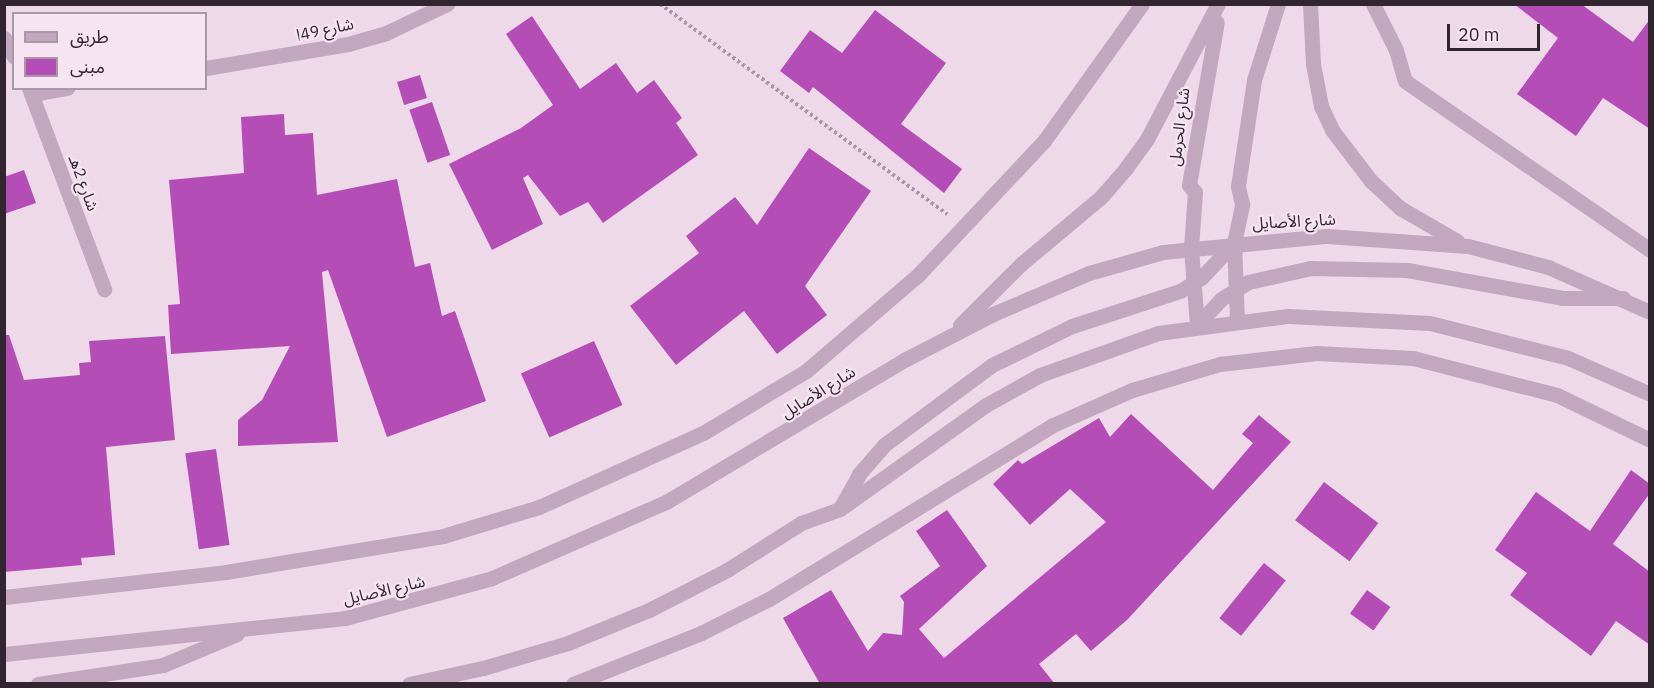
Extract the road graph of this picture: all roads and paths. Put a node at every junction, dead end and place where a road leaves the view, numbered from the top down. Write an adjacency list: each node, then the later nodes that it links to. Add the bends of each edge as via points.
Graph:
1 (447, 4): 10 (street, شارع 49ا, via 386,33 348,44)
2 (660, 4): 12 (path)
3 (1143, 4): 12 (street, via 1044,141)
4 (1220, 4): 15 (street, شارع الحرمل, via 1203,83 1189,185 1195,192); 24 (street, via 1147,139 1126,168 1101,196 1021,264)
5 (1278, 4): 13 (street, via 1246,123 1238,186 1242,204)
6 (1310, 4): 14 (street, via 1313,64 1332,130 1371,182 1400,208)
7 (1373, 4): 16 (street, via 1396,50 1404,81)
8 (4, 38): 9 (street)
9 (12, 53)
10 (207, 68)
11 (30, 91): 18 (street, شارع 2هـ)
12 (964, 227): 28 (street, via 882,308 806,371 649,460 539,507 483,526 404,544 226,572)
13 (1234, 243): 14 (street, شارع الأصايل, via 1327,236); 15 (street, شارع الأصايل); 17 (street); 19 (street)
14 (1468, 246): 20 (street, شارع الأصايل, via 1548,267)
15 (1191, 248): 17 (street, شارع الحرمل); 24 (street, شارع الأصايل, via 1089,273 1039,291)
16 (1650, 250)
17 (1194, 282): 23 (street, شارع الحرمل); 27 (street, via 1164,297 1072,326 992,365 884,445 859,474)
18 (104, 289)
19 (1236, 290): 20 (street, via 1289,269 1359,267 1454,275 1562,298); 22 (street); 23 (street)
20 (1625, 298): 21 (street, شارع الأصايل)
21 (1650, 312)
22 (1238, 320): 23 (street); 25 (street, via 1359,316 1430,323 1568,358)
23 (1197, 326): 27 (street, via 1097,351 1040,375 986,405)
24 (950, 336): 29 (street, شارع الأصايل, via 727,470 554,552 395,608)
25 (1650, 394)
26 (1650, 440): 35 (street, via 1557,395 1413,358 1316,353 1220,364 1132,390 1053,425 769,599 701,633)
27 (840, 509): 34 (street, via 801,523 727,570 649,610 578,639 483,668)
28 (4, 597)
29 (242, 631): 31 (street, شارع الأصايل); 33 (street, via 163,665)
30 (4, 644): 31 (street)
31 (61, 647): 32 (street, شارع الأصايل)
32 (4, 654)
33 (38, 684)
34 (410, 684)
35 (573, 684)

